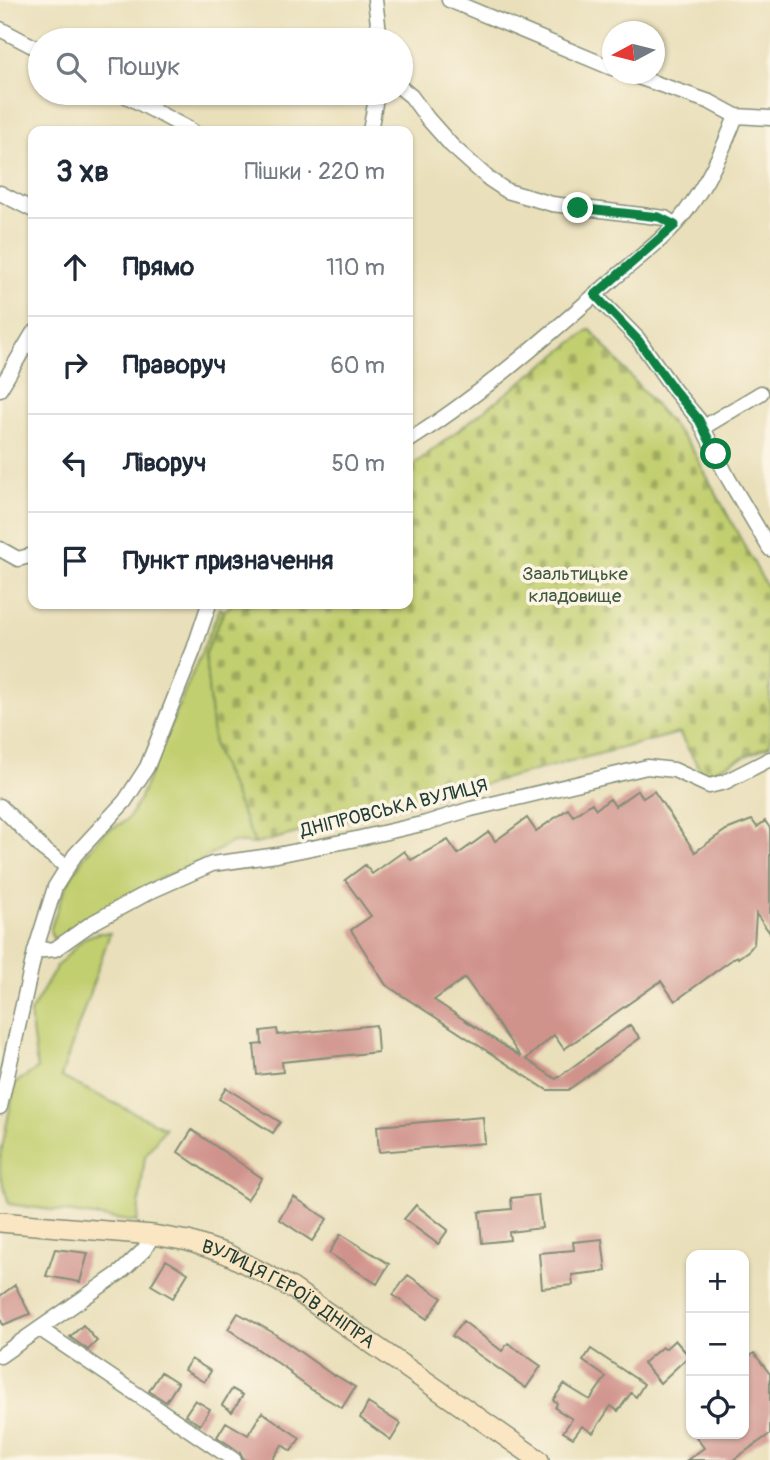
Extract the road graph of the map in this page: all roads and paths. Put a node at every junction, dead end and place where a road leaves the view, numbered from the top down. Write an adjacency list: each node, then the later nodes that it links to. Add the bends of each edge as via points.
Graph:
1 (375, 0): 3 (street)
2 (449, 0): 6 (street)
3 (378, 28)
4 (0, 29): 5 (street)
5 (28, 44)
6 (602, 64)
7 (658, 84): 12 (street)
8 (413, 99): 17 (street, via 452,146 507,191 559,205 659,217)
9 (143, 105): 13 (street)
10 (375, 105): 14 (street)
11 (769, 115): 12 (street)
12 (736, 116): 17 (street, via 702,188)
13 (183, 126)
14 (371, 126)
15 (0, 193): 16 (street)
16 (28, 207)
17 (675, 225): 18 (street)
18 (595, 295): 22 (street, via 638,340); 23 (street, via 464,403)
19 (28, 341): 20 (street)
20 (0, 389)
21 (761, 393): 22 (street)
22 (704, 427): 25 (street)
23 (413, 438)
24 (0, 549): 26 (street, via 18,559)
25 (770, 549)
26 (28, 556)
27 (207, 609): 30 (street, via 147,768 125,801)
28 (770, 759): 31 (street, ДНІПРОВСЬКА ВУЛИЦЯ, via 717,786 702,785 665,768 647,767 356,839 212,864 149,892 55,949)
29 (0, 806): 30 (street)
30 (67, 867): 31 (street, via 55,887)
31 (35, 951): 32 (street)
32 (0, 1107)
33 (0, 1222): 34 (main road, ВУЛИЦЯ ГЕРОЇВ ДНІПРА)
34 (153, 1235): 35 (street, via 128,1266); 37 (main road, ВУЛИЦЯ ГЕРОЇВ ДНІПРА, via 227,1254 292,1288)
35 (40, 1329): 36 (street); 38 (street)
36 (0, 1356)
37 (535, 1459)
38 (234, 1460)

